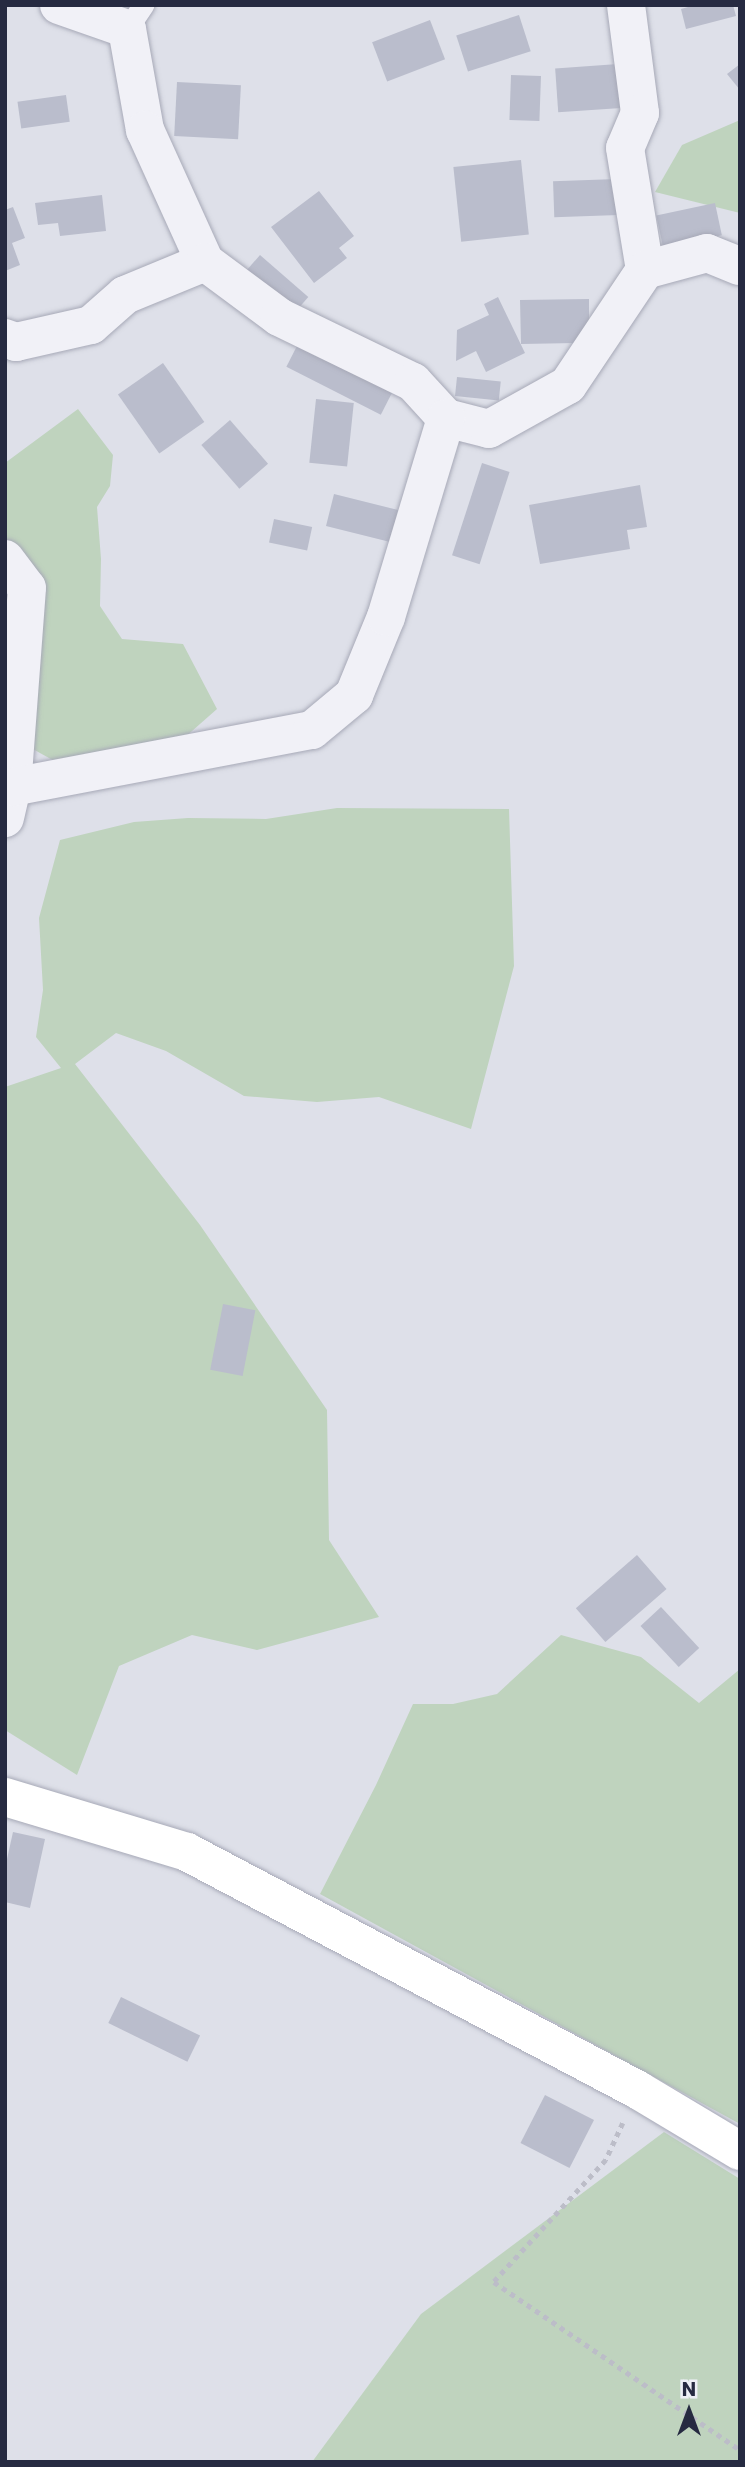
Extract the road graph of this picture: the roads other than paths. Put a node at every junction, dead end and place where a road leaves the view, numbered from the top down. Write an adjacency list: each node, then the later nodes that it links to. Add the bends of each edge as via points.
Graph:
1 (59, 5): 3 (street)
2 (625, 5): 6 (street, via 640,113 625,148)
3 (135, 17): 4 (street, via 145,130)
4 (205, 262): 7 (street, via 125,295 91,325 16,342); 8 (street, via 279,317 413,382)
5 (740, 266): 6 (street, via 707,253)
6 (645, 270): 8 (street, via 568,385 489,429)
7 (5, 338)
8 (446, 418): 10 (street, via 386,617 354,695 312,730)
9 (5, 559): 10 (street, via 27,588)
10 (7, 798)
11 (5, 1797): 12 (street, via 187,1852 638,2090)
12 (740, 2151)

